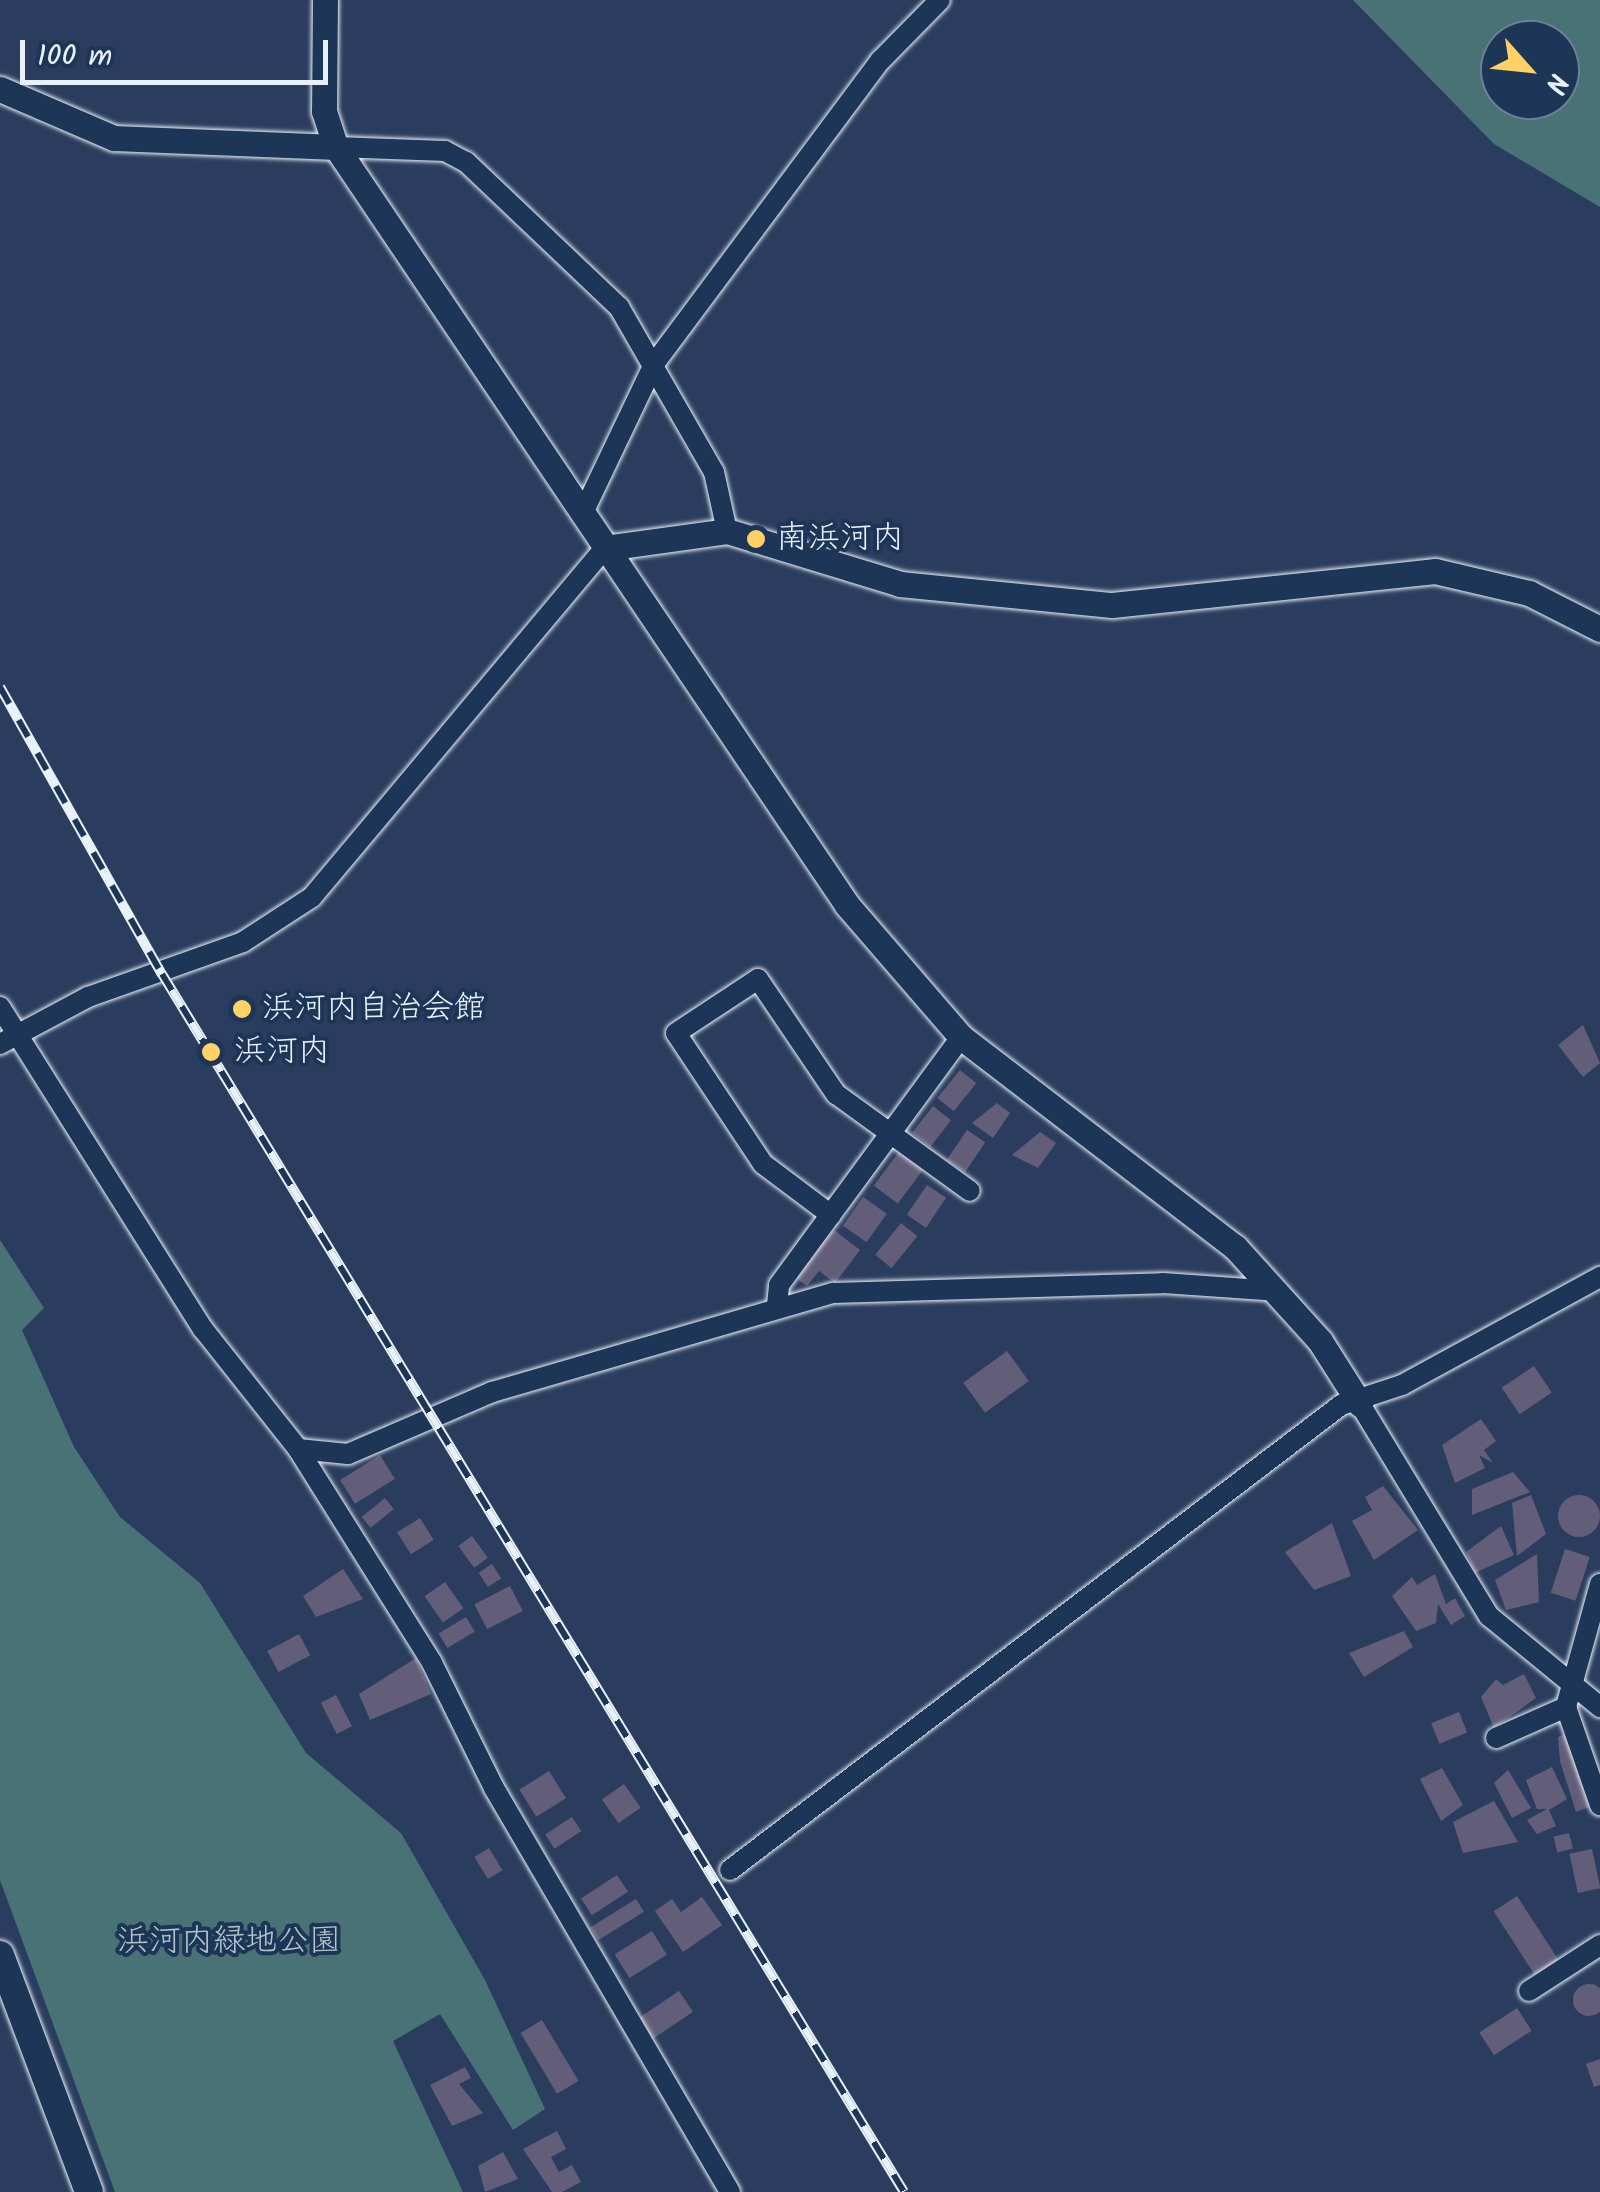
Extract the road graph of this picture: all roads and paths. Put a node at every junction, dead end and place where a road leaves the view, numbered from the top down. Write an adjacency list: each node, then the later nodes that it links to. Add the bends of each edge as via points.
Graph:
1 (325, 0): 4 (street, via 324,111)
2 (940, 0): 5 (street, via 881,60)
3 (0, 88): 4 (street, via 114,138)
4 (336, 147): 5 (street, via 445,150 466,162 619,307); 6 (street)
5 (654, 364): 6 (street); 7 (street, via 714,472)
6 (582, 515): 8 (street)
7 (727, 531): 8 (street); 9 (street, via 900,584 1040,602 1182,601 1435,572 1529,592)
8 (604, 548): 11 (street, via 847,905); 12 (street, via 312,897 243,942 88,997)
9 (1600, 629)
10 (0, 1007): 12 (street)
11 (960, 1037): 13 (street); 17 (street, via 1186,1206)
12 (8, 1040): 20 (street, via 203,1329)
13 (891, 1134): 14 (street); 15 (street); 15 (street, via 836,1094 758,979 676,1033 763,1164)
14 (970, 1191)
15 (830, 1215): 18 (street, via 779,1284)
16 (1600, 1277): 19 (street)
17 (1276, 1291): 18 (street, via 894,1286); 19 (street)
18 (777, 1305): 20 (street, via 722,1330 492,1392 348,1454)
19 (1360, 1404): 22 (street, via 1479,1603); 27 (street, via 1340,1405)
20 (298, 1449): 32 (street, via 432,1663 494,1788)
21 (1600, 1584): 22 (street)
22 (1570, 1682): 23 (street); 24 (street)
23 (1566, 1707): 25 (street); 26 (street)
24 (1600, 1707)
25 (1496, 1738)
26 (1600, 1805)
27 (730, 1870)
28 (1600, 1945): 30 (street)
29 (0, 1954): 31 (main road)
30 (1529, 1991)
31 (89, 2192)
32 (730, 2192)

